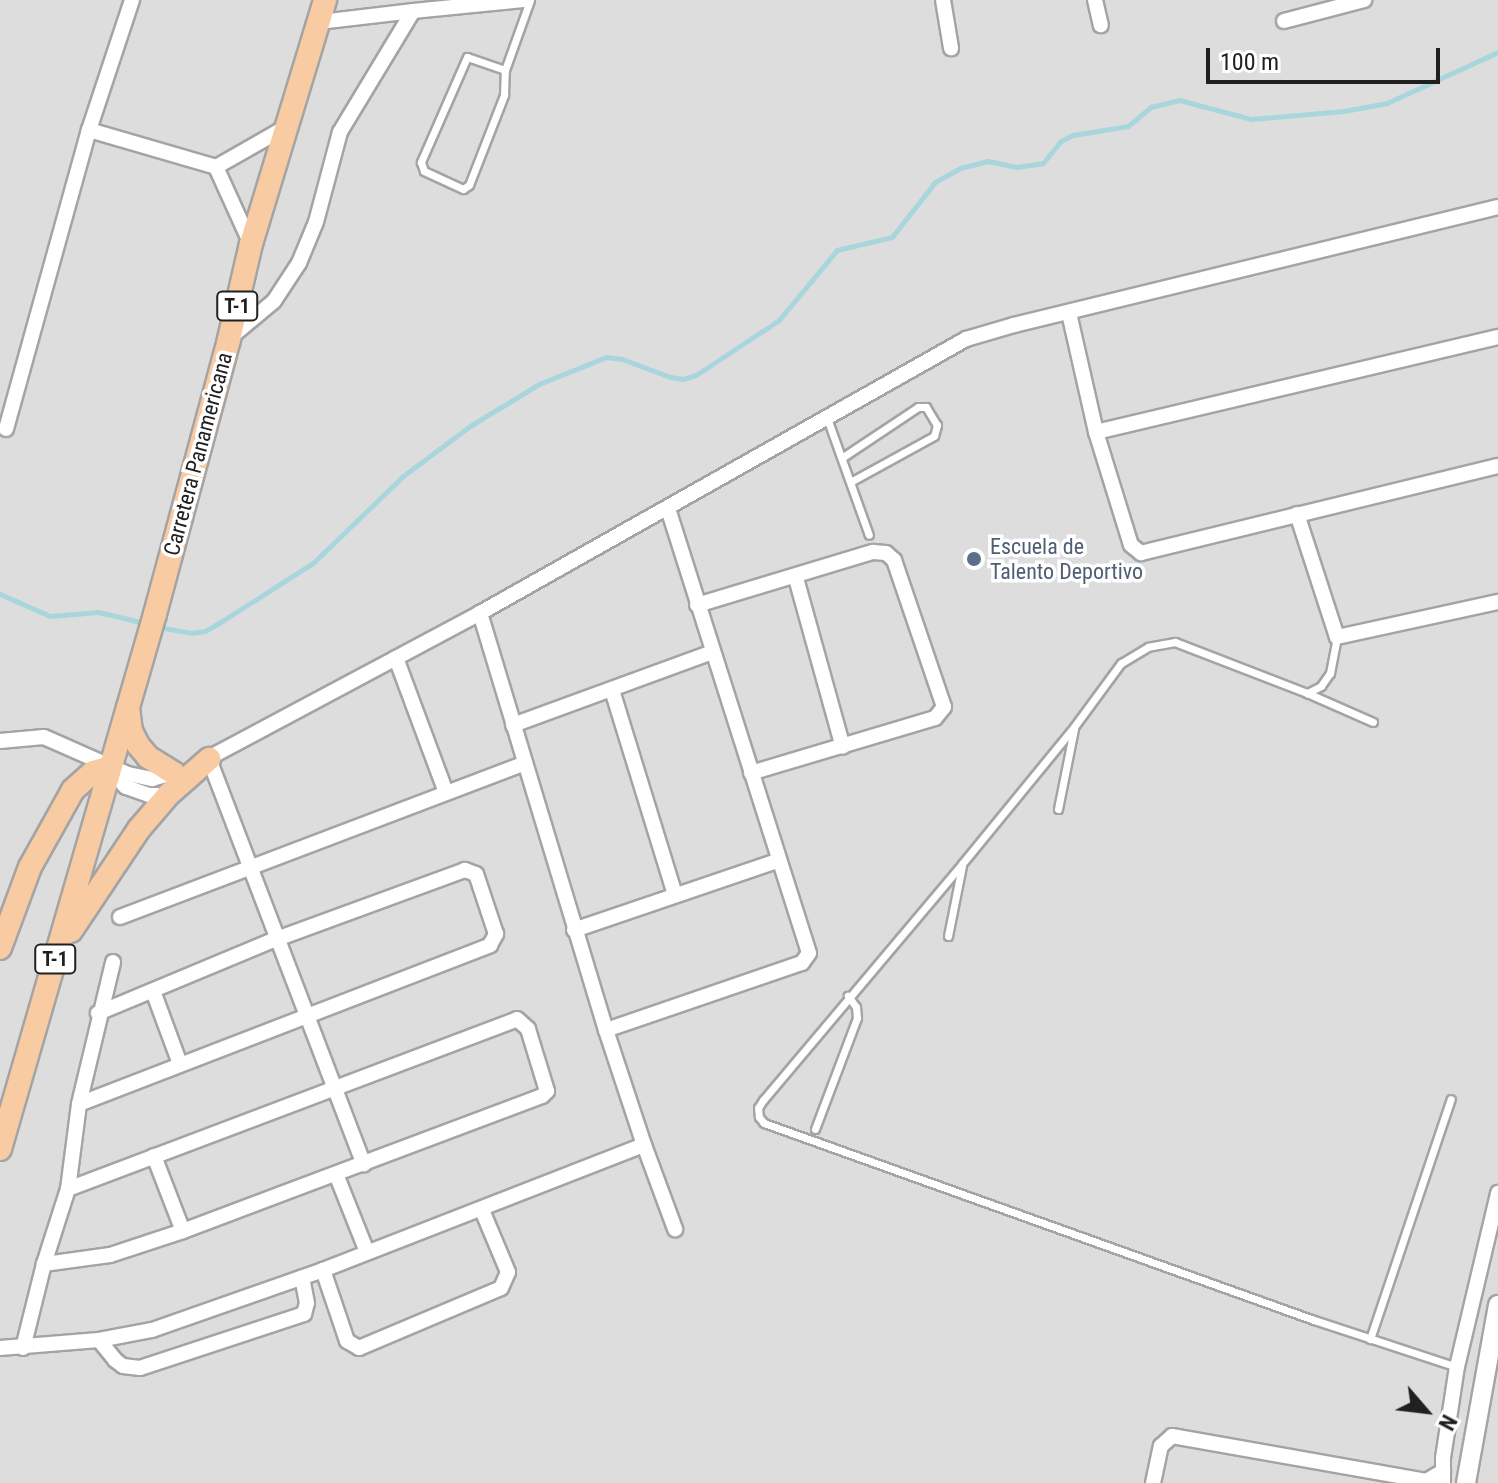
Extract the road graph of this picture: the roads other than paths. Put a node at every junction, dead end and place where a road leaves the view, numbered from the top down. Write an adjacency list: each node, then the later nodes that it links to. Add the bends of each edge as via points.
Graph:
1 (132, 0): 15 (street)
2 (325, 0): 10 (main road, Carretera Panamericana / T-1)
3 (523, 0): 8 (street)
4 (530, 0): 13 (lane)
5 (943, 0): 12 (street)
6 (1095, 0): 11 (street)
7 (1364, 0): 9 (street)
8 (413, 11): 10 (street); 21 (street, via 340,132 299,263 274,301)
9 (1284, 21)
10 (319, 22): 14 (main road, Carretera Panamericana / T-1)
11 (1101, 25)
12 (951, 48)
13 (505, 70): 13 (lane, via 504,95 467,188 424,171 421,162 467,57)
14 (287, 127): 16 (street); 18 (main road, Carretera Panamericana / T-1)
15 (89, 130): 16 (street); 23 (street)
16 (216, 167): 18 (street)
17 (1498, 207): 19 (street)
18 (251, 244): 21 (main road, Carretera Panamericana / T-1)
19 (1069, 313): 22 (street, via 966,339); 24 (street)
20 (1498, 337): 24 (street)
21 (229, 339): 40 (main road, Carretera Panamericana / T-1)
22 (827, 418): 25 (lane); 28 (street)
23 (6, 429)
24 (1096, 432): 29 (street, via 1131,545 1141,553)
25 (843, 457): 27 (lane); 27 (lane, via 918,407 926,407 937,425 934,436)
26 (1498, 466): 29 (street)
27 (852, 481): 30 (lane)
28 (668, 508): 33 (street); 34 (street)
29 (1297, 514): 35 (street)
30 (869, 535)
31 (796, 578): 33 (street); 45 (street); 45 (street, via 873,552 886,553 894,560 944,707 935,718)
32 (1498, 602): 35 (street)
33 (697, 605): 36 (street)
34 (480, 613): 37 (street); 42 (street)
35 (1337, 637): 39 (lane, via 1330,673)
36 (712, 652): 38 (street); 49 (street)
37 (396, 658): 46 (street); 51 (street)
38 (612, 690): 42 (street); 56 (street)
39 (1307, 693): 41 (lane); 43 (lane, via 1175,642 1148,647 1121,663)
40 (128, 700): 48 (main road, Carretera Panamericana / T-1); 50 (main road, via 138,745)
41 (1373, 722)
42 (513, 725): 47 (street)
43 (1074, 727): 52 (lane); 54 (lane)
44 (0, 741): 48 (street, via 44,737)
45 (843, 747): 49 (street)
46 (209, 759): 50 (main road); 55 (street)
47 (523, 764): 51 (street); 58 (street)
48 (107, 768): 50 (street); 50 (street, via 126,787 149,795); 61 (main road, T-1, via 93,772 73,790 30,867); 63 (main road, T-1)
49 (751, 773): 53 (street)
50 (171, 784): 63 (main road, via 115,861)
51 (445, 790): 55 (street)
52 (1058, 809)
53 (777, 861): 56 (street); 68 (street, via 807,959)
54 (962, 864): 59 (lane); 65 (lane)
55 (249, 866): 57 (street); 60 (street)
56 (675, 895): 58 (street)
57 (120, 917)
58 (574, 930): 68 (street)
59 (948, 936)
60 (276, 939): 64 (street); 67 (street); 67 (street, via 465,870 476,874 496,934 490,945)
61 (0, 948)
62 (113, 962): 66 (street)
63 (54, 964): 75 (main road, T-1)
64 (153, 991): 66 (street); 69 (street)
65 (848, 996): 73 (lane, via 857,1018); 89 (lane, via 763,1100 758,1108 764,1123)
66 (98, 1013): 72 (street)
67 (305, 1015): 69 (street); 70 (street)
68 (606, 1030): 74 (street)
69 (180, 1064): 72 (street)
70 (335, 1086): 76 (street); 77 (street); 77 (street, via 517,1019 528,1029 547,1085 542,1096)
71 (1451, 1099): 89 (lane)
72 (79, 1104): 79 (street)
73 (815, 1129)
74 (644, 1145): 81 (street); 82 (street)
75 (0, 1149)
76 (154, 1156): 79 (street); 83 (street)
77 (364, 1164): 78 (street)
78 (336, 1174): 83 (street); 84 (street)
79 (68, 1189): 85 (street)
80 (1498, 1193): 93 (street)
81 (482, 1210): 84 (street); 86 (street, via 508,1272 501,1288 359,1348 347,1341)
82 (675, 1229)
83 (183, 1231): 85 (street, via 110,1255)
84 (367, 1252): 86 (street)
85 (44, 1264): 92 (street)
86 (323, 1270): 87 (street)
87 (302, 1277): 90 (street, via 152,1330); 90 (street, via 304,1314 140,1368 123,1366)
88 (1498, 1305): 97 (street)
89 (1370, 1339): 93 (lane)
90 (99, 1340): 92 (street)
91 (0, 1348): 92 (street)
92 (23, 1348)
93 (1457, 1367): 94 (street)
94 (1443, 1477): 95 (street)
95 (1426, 1482): 96 (street, via 1172,1436 1161,1446)
96 (1153, 1483)
97 (1466, 1483)

